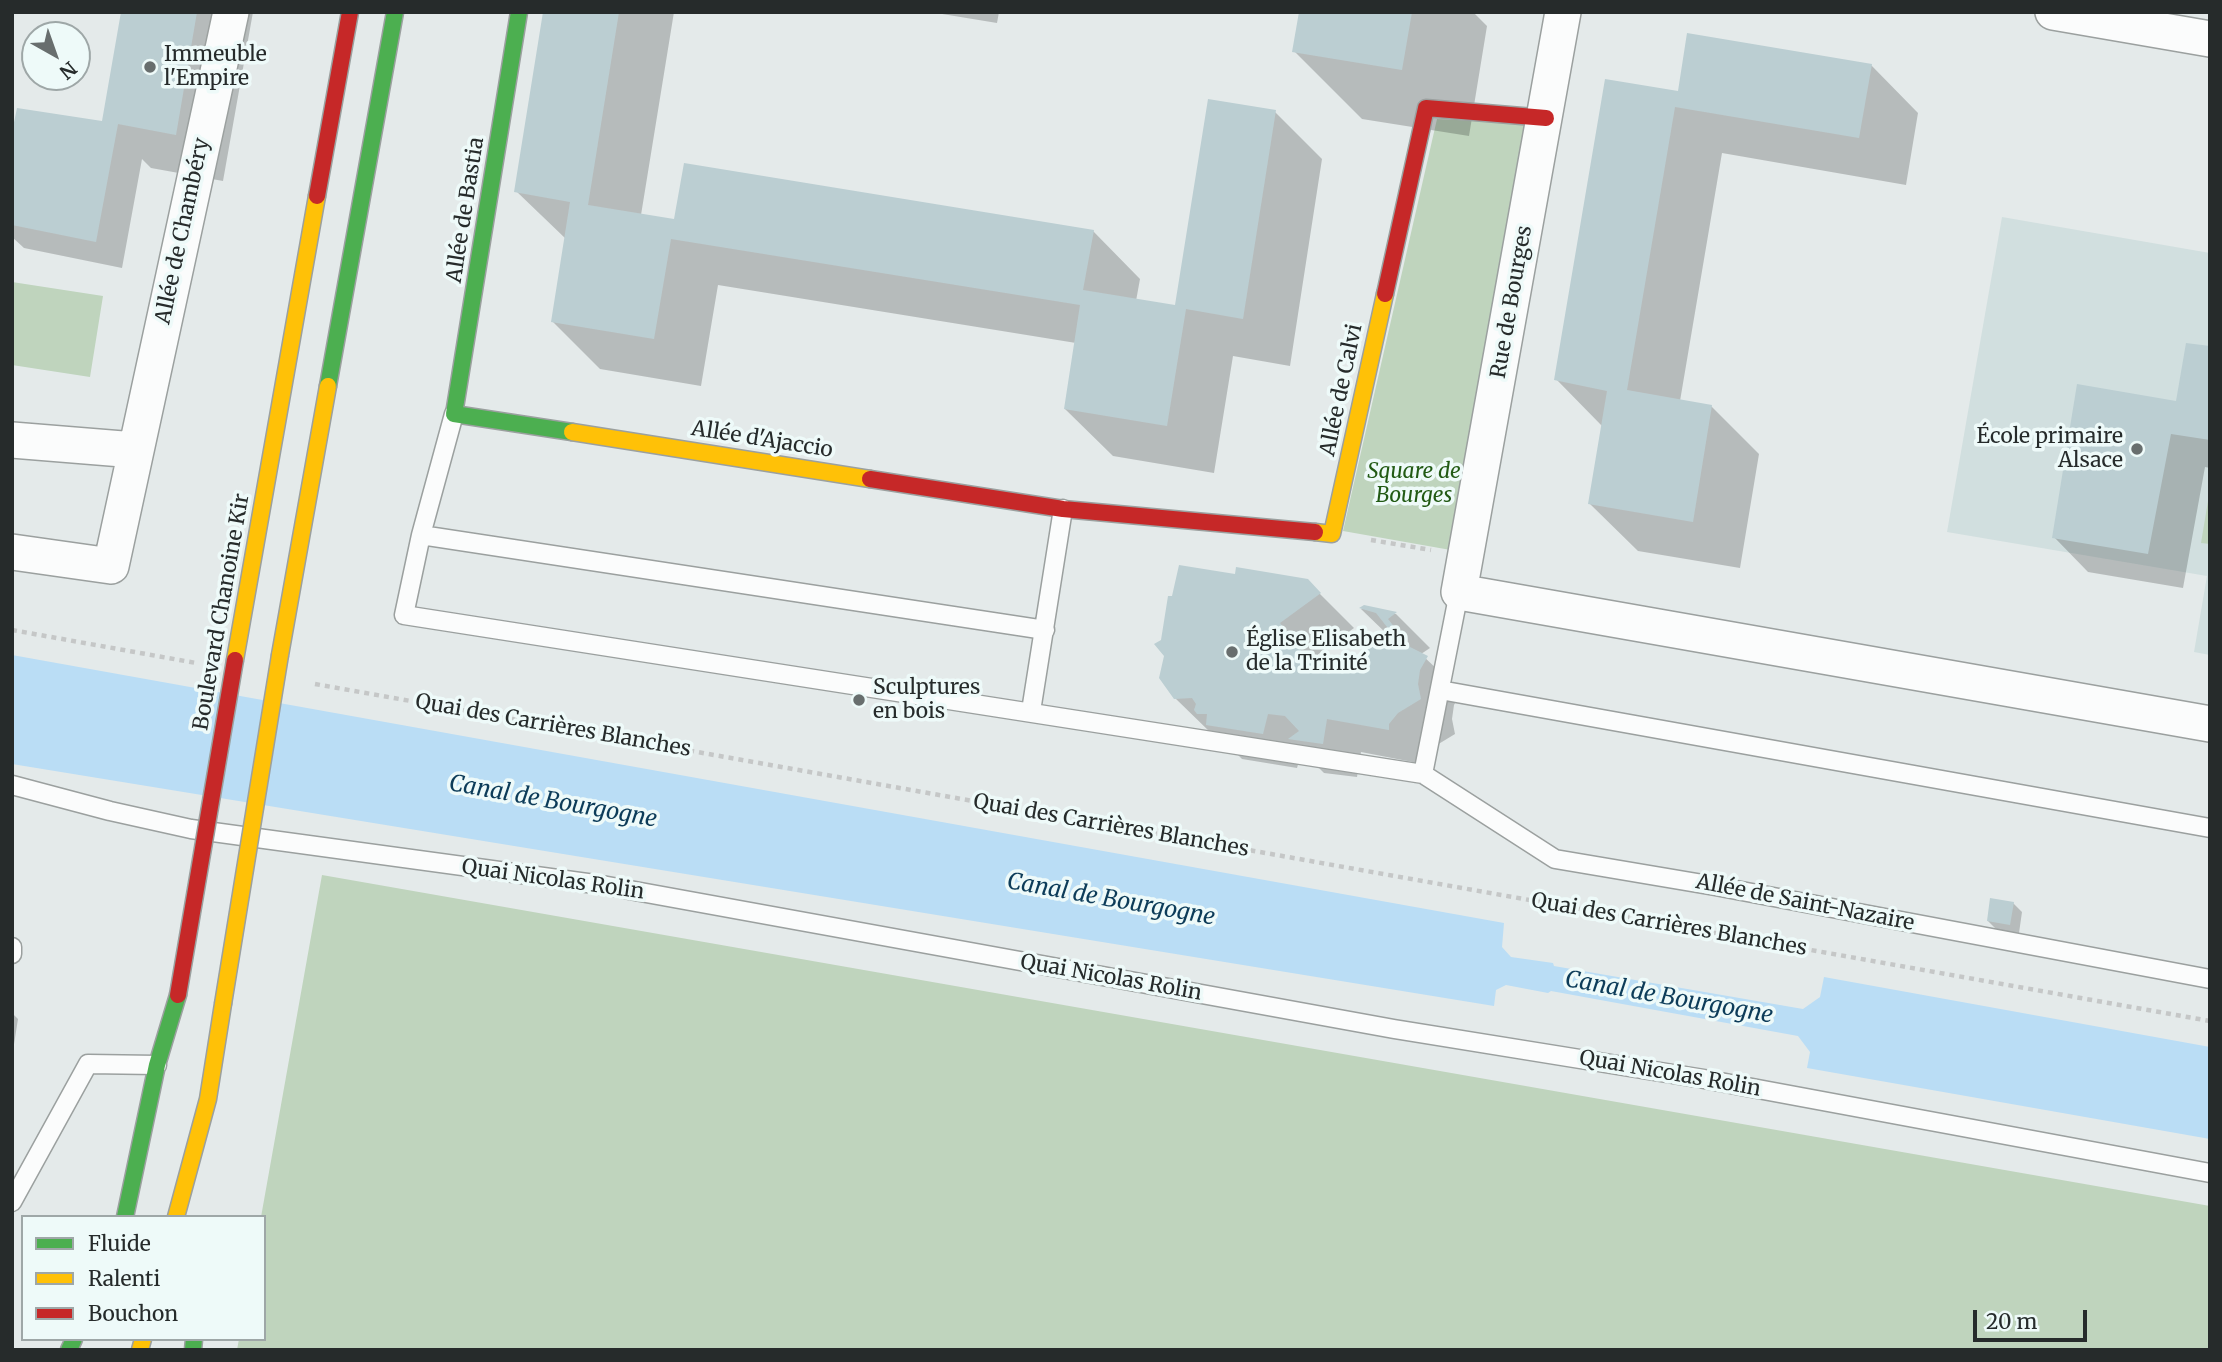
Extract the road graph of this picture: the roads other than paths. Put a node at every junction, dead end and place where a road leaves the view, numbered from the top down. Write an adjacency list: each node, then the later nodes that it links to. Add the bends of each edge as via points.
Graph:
1 (231, 12): 11 (street, Allée de Chambéry)
2 (350, 12): 26 (main road, Boulevard Chanoine Kir, bridge, via 178,995)
3 (395, 12): 27 (main road, bridge, via 286,619)
4 (519, 12): 9 (main road, Allée de Bastia)
5 (1563, 12): 8 (street, Rue de Bourges)
6 (2053, 12): 7 (street)
7 (2210, 39)
8 (1546, 118): 12 (main road, Allée de Calvi, via 1426,108 1332,534); 15 (street, Rue de Bourges)
9 (454, 414): 12 (main road, Allée d'Ajaccio); 13 (lane)
10 (12, 440): 11 (street)
11 (135, 450): 14 (street, Allée de Chambéry, via 111,566)
12 (1063, 509): 16 (lane)
13 (421, 536): 16 (lane); 18 (lane, via 404,615)
14 (12, 552)
15 (1459, 592): 17 (lane); 19 (street)
16 (1045, 630): 18 (lane)
17 (1440, 690): 20 (lane); 22 (lane)
18 (1031, 711): 20 (lane)
19 (2210, 723)
20 (1423, 774): 25 (lane, Allée de Saint-Nazaire, via 1555,859)
21 (12, 785): 28 (lane, Quai Nicolas Rolin, via 191,829 602,885)
22 (2210, 828)
23 (12, 947): 24 (lane)
24 (12, 954)
25 (2210, 979)
26 (157, 1065): 30 (lane, via 88,1064); 31 (main road, Boulevard Chanoine Kir)
27 (206, 1106): 29 (main road); 32 (main road)
28 (2210, 1173)
29 (202, 1189)
30 (12, 1202)
31 (125, 1215)
32 (177, 1215)

